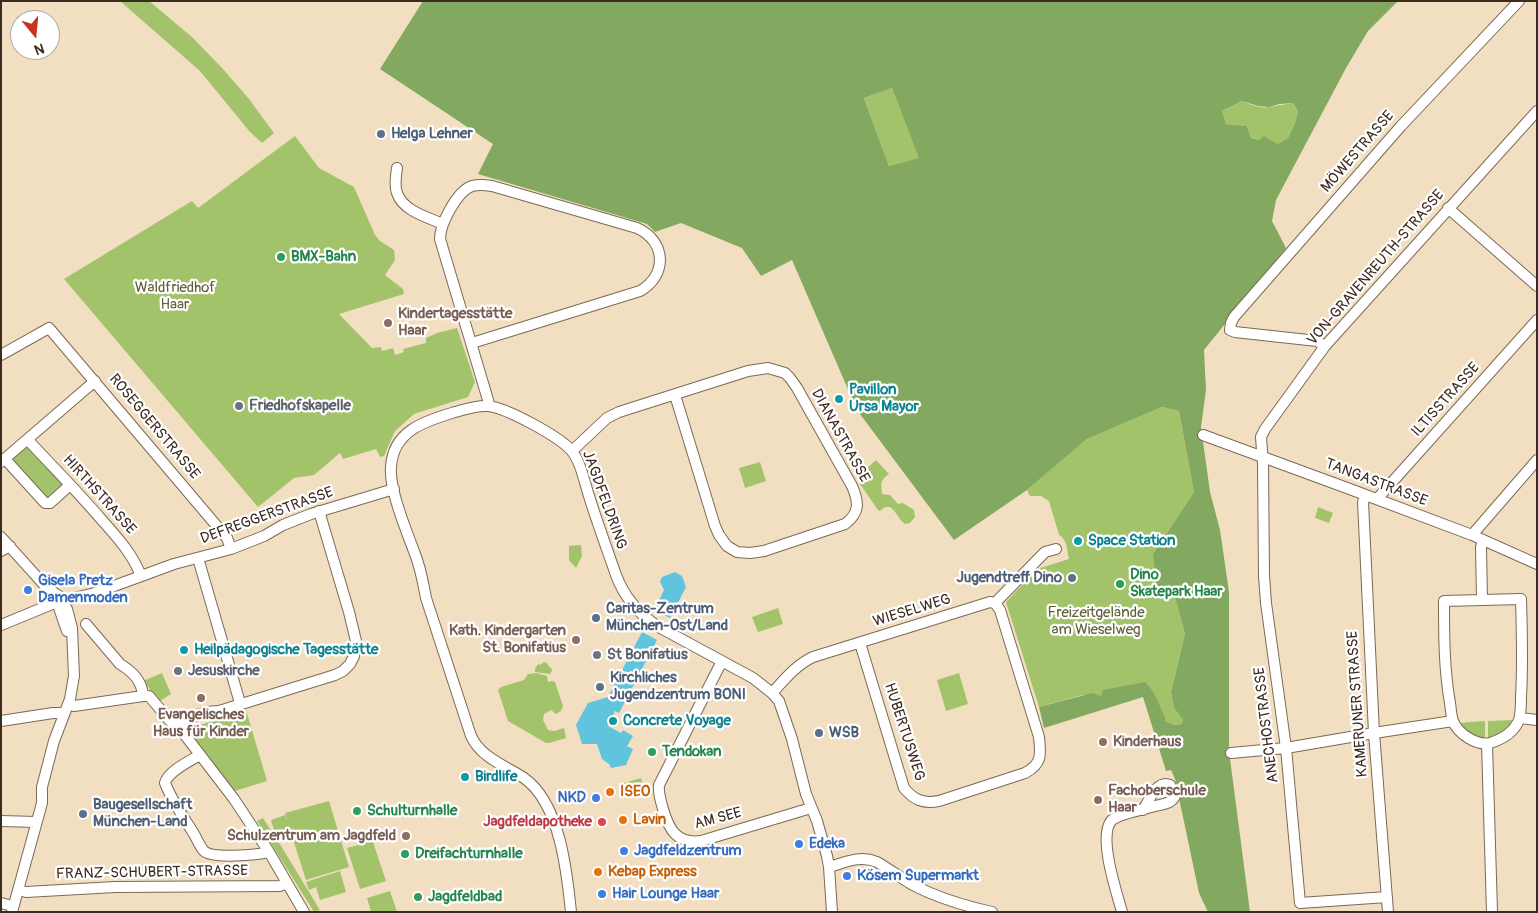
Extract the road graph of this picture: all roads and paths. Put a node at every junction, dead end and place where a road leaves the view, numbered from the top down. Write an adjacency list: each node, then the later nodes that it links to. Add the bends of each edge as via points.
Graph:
1 (1519, 1): 9 (street, MÖWESTRASSE, via 1401,126 1231,323 1230,330 1235,332 1317,341)
2 (1537, 111): 4 (street, VON-GRAVENREUTH-STRASSE)
3 (397, 168): 5 (street, via 397,192 403,202 420,215)
4 (1448, 208): 6 (street); 9 (street, VON-GRAVENREUTH-STRASSE)
5 (443, 224): 8 (street, via 441,243); 8 (street, via 463,192 473,186 492,186 637,228 653,239 660,254 655,278 640,291)
6 (1537, 286)
7 (1537, 320): 23 (street, ILTISSTRASSE)
8 (472, 343): 13 (street)
9 (1325, 346): 17 (street, VON-GRAVENREUTH-STRASSE, via 1265,429 1261,437)
10 (1, 355): 11 (street, ROSEGGERSTRASSE, via 50,328)
11 (95, 381): 15 (street); 29 (street, ROSEGGERSTRASSE, via 227,538)
12 (675, 395): 12 (street, DIANASTRASSE, via 758,369 785,373 797,388 853,489 857,505 852,519 841,526 764,551 737,552 727,546 715,526); 16 (street, DIANASTRASSE, via 607,418)
13 (488, 406): 16 (street, JAGDFELDRING, via 504,409); 21 (street, JAGDFELDRING, via 474,406 407,432 393,457 391,476)
14 (1203, 436): 17 (street, TANGASTRASSE)
15 (28, 440): 18 (street); 20 (street, HIRTHSTRASSE)
16 (572, 451): 40 (street, JAGDFELDRING, via 626,596 657,626)
17 (1263, 457): 22 (street, TANGASTRASSE); 52 (street, ANECHOSTRASSE, via 1266,603)
18 (3, 460): 20 (street, via 45,503 50,503)
19 (1537, 460): 25 (street)
20 (70, 485): 33 (street, HIRTHSTRASSE, via 122,543)
21 (394, 489): 24 (street, DEFREGGERSTRASSE); 67 (street, JAGDFELDRING, via 471,736 484,753 526,779 544,799 566,864)
22 (1366, 495): 23 (street, TANGASTRASSE); 50 (street, KAMERUNER STRASSE, via 1363,502)
23 (1377, 500): 25 (street, TANGASTRASSE)
24 (319, 511): 29 (street, DEFREGGERSTRASSE); 43 (street, via 353,626 354,656 350,664 335,675)
25 (1472, 535): 27 (street, TANGASTRASSE)
26 (1, 537): 28 (street)
27 (1483, 541): 32 (street, TANGASTRASSE); 34 (street)
28 (6, 549): 36 (street)
29 (230, 549): 31 (street, DEFREGGERSTRASSE)
30 (1056, 549): 35 (street, via 1045,552)
31 (198, 558): 33 (street, DEFREGGERSTRASSE); 43 (street)
32 (1537, 564)
33 (141, 576): 36 (street, DEFREGGERSTRASSE)
34 (1482, 599): 45 (street, via 1521,599 1523,660); 47 (street, via 1444,601 1445,664)
35 (995, 603): 39 (street, WIESELWEG); 39 (street, HUBERTUSWEG, via 1000,610 1039,737 1039,760 1025,774 939,801 919,801 904,788)
36 (62, 606): 38 (street, DEFREGGERSTRASSE); 44 (street, via 72,628 74,650 74,676)
37 (86, 624): 42 (street, via 142,684)
38 (1, 625)
39 (860, 643): 41 (street, WIESELWEG, via 804,661)
40 (722, 661): 41 (street, JAGDFELDRING); 55 (street, AM SEE, via 659,785 658,793 668,826 682,840 695,842)
41 (772, 693): 55 (street, JAGDFELDRING, via 784,713)
42 (143, 696): 44 (street); 49 (street, via 149,696)
43 (240, 703): 49 (street, via 219,711 197,714)
44 (66, 709): 48 (street); 58 (street, via 42,787 42,803)
45 (1520, 718): 46 (street); 51 (street, via 1508,735)
46 (1537, 720)
47 (1453, 721): 50 (street); 51 (street, via 1466,736)
48 (1, 722)
49 (178, 726): 54 (street)
50 (1374, 733): 52 (street); 63 (street, KAMERUNER STRASSE)
51 (1487, 744): 72 (street)
52 (1286, 748): 53 (street); 63 (street, ANECHOSTRASSE, via 1300,903)
53 (1230, 753)
54 (200, 755): 59 (street, via 238,804); 59 (street, via 171,774 165,784 204,851 220,855)
55 (811, 808): 60 (street, JAGDFELDRING)
56 (1143, 810): 70 (street, via 1116,818 1111,822 1106,839)
57 (1, 821): 58 (street)
58 (36, 822): 62 (street)
59 (269, 852): 61 (street)
60 (829, 867): 68 (street, JAGDFELDRING); 69 (street, via 861,858 871,859 933,894)
61 (287, 883): 62 (street, FRANZ-SCHUBERT-STRASSE, via 280,886); 66 (street)
62 (18, 890): 65 (street)
63 (1387, 897): 71 (street, KAMERUNER STRASSE)
64 (1, 903): 65 (street)
65 (12, 909)
66 (304, 912)
67 (571, 912)
68 (832, 912)
69 (992, 912)
70 (1122, 912)
71 (1388, 912)
72 (1492, 912)

